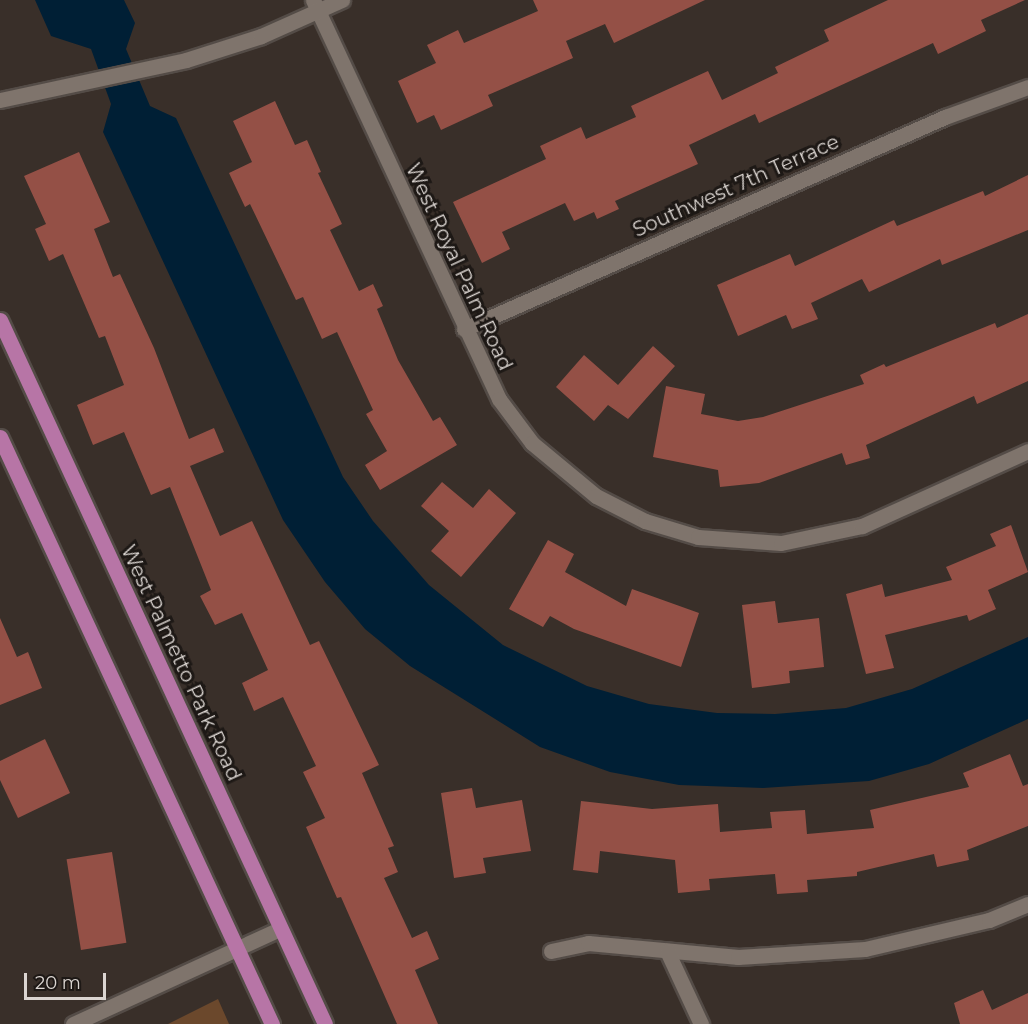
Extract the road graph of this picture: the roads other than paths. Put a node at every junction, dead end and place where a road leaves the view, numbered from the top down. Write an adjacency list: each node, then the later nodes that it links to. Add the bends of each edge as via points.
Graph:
1 (342, 0): 2 (street)
2 (315, 6): 4 (street, via 261,36 186,60); 6 (street, West Royal Palm Road)
3 (1028, 87): 6 (street, Southwest 7th Terrace, via 945,117)
4 (0, 100)
5 (0, 320): 10 (main road, West Palmetto Park Road)
6 (464, 329): 8 (street, West Royal Palm Road, via 499,399 532,443 573,481 621,511 671,530 716,540 753,543 809,539 862,526)
7 (0, 437): 11 (main road)
8 (1028, 451)
9 (1028, 904): 13 (street, via 978,923 865,950 789,957)
10 (280, 929): 11 (street); 16 (main road, West Palmetto Park Road)
11 (237, 948): 14 (street); 15 (main road)
12 (551, 951): 13 (street, via 588,943)
13 (668, 951): 17 (street)
14 (73, 1024)
15 (272, 1024)
16 (325, 1024)
17 (701, 1024)

